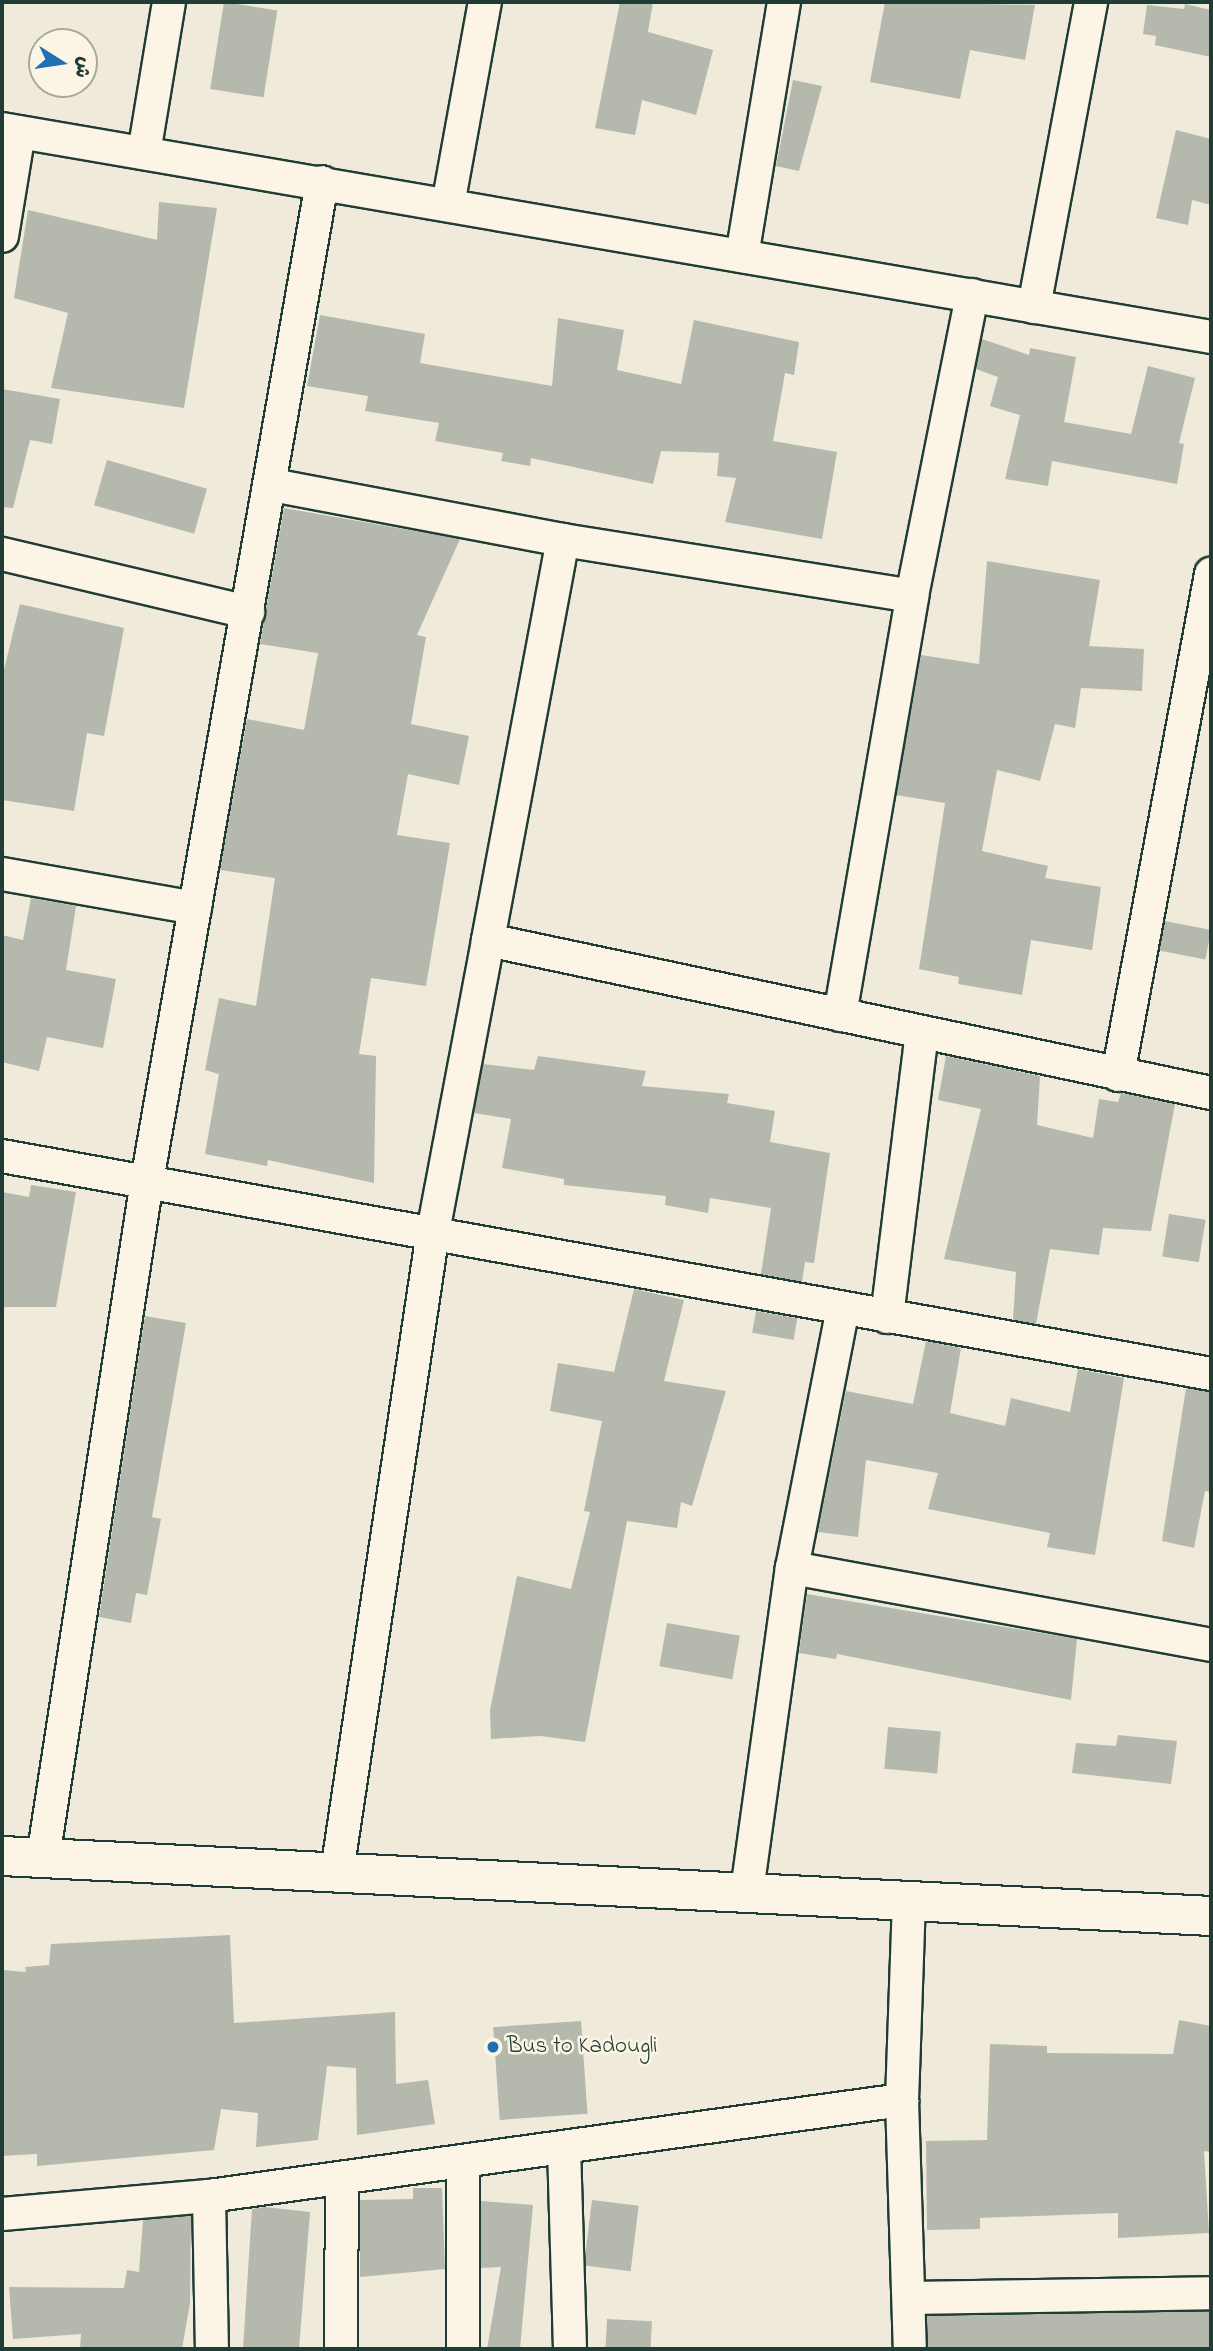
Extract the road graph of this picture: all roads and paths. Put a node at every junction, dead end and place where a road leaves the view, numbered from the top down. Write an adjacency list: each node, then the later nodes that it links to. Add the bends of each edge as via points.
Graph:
1 (169, 2): 6 (street)
2 (485, 2): 8 (street)
3 (785, 2): 10 (street)
4 (1091, 2): 12 (street)
5 (11, 131): 6 (street); 9 (street)
6 (144, 153): 7 (street)
7 (323, 182): 8 (street); 14 (street)
8 (448, 205): 10 (street)
9 (2, 236)
10 (742, 256): 11 (street)
11 (972, 295): 12 (street); 18 (street)
12 (1034, 307): 13 (street)
13 (1211, 337)
14 (272, 485): 15 (street); 19 (street)
15 (563, 540): 18 (street); 22 (street)
16 (2, 554): 19 (street)
17 (1211, 574): 25 (street)
18 (912, 596): 23 (street)
19 (248, 611): 21 (street)
20 (2, 874): 21 (street)
21 (195, 908): 28 (street)
22 (488, 940): 23 (street); 29 (street)
23 (840, 1015): 24 (street)
24 (922, 1033): 25 (street); 31 (street)
25 (1118, 1074): 26 (street)
26 (1211, 1093)
27 (2, 1156): 28 (street)
28 (147, 1181): 29 (street); 36 (street)
29 (433, 1232): 30 (street); 37 (street)
30 (843, 1309): 31 (street); 33 (street)
31 (887, 1317): 32 (street)
32 (1211, 1374)
33 (792, 1569): 34 (street); 38 (street)
34 (1211, 1645)
35 (2, 1856): 36 (main road)
36 (43, 1858): 37 (main road)
37 (337, 1872): 38 (main road)
38 (747, 1891): 39 (main road)
39 (909, 1900): 40 (main road); 41 (street)
40 (1211, 1916)
41 (902, 2100): 42 (street); 48 (street)
42 (564, 2147): 43 (street); 52 (street)
43 (463, 2161): 44 (street); 51 (street)
44 (342, 2178): 45 (street); 50 (street)
45 (209, 2196): 46 (street); 49 (street)
46 (2, 2214)
47 (1211, 2292): 48 (street)
48 (909, 2298): 53 (street)
49 (212, 2349)
50 (341, 2349)
51 (463, 2349)
52 (570, 2349)
53 (910, 2349)

